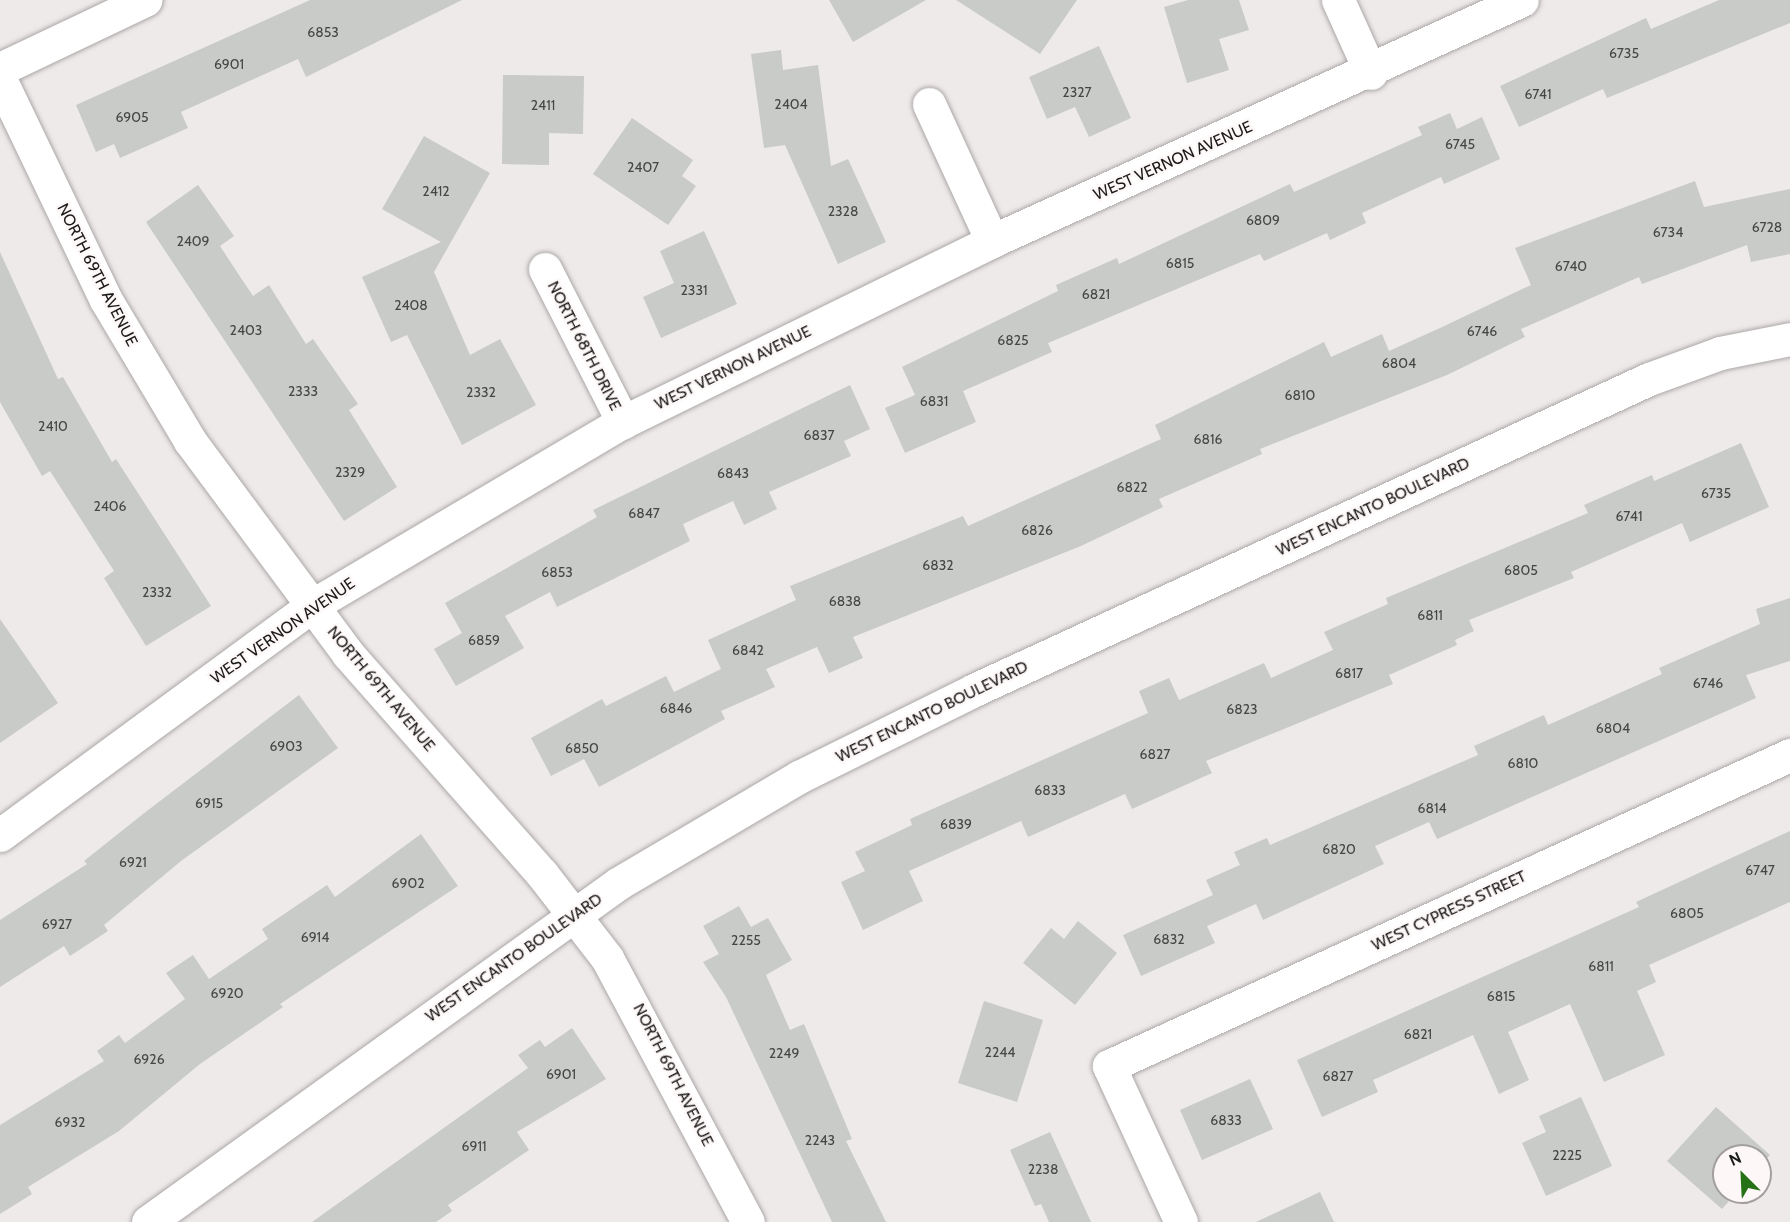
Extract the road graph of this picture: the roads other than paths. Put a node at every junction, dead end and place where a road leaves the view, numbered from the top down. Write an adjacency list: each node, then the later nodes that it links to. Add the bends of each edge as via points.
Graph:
1 (145, 0): 4 (street)
2 (1338, 0): 5 (street)
3 (1522, 0): 5 (street, WEST VERNON AVENUE)
4 (0, 69)
5 (1371, 73): 8 (street, WEST VERNON AVENUE)
6 (0, 79): 12 (street, NORTH 69TH AVENUE, via 106,300 178,421)
7 (929, 104): 8 (street)
8 (992, 241): 11 (street, WEST VERNON AVENUE)
9 (545, 269): 11 (street, NORTH 68TH DRIVE)
10 (1790, 339): 15 (street, WEST ENCANTO BOULEVARD, via 1719,353 1649,379 974,690 720,820)
11 (623, 422): 12 (street, WEST VERNON AVENUE)
12 (313, 605): 14 (street, WEST VERNON AVENUE); 15 (street, NORTH 69TH AVENUE, via 348,654)
13 (1790, 755): 18 (street, WEST CYPRESS STREET, via 1109,1066)
14 (0, 835)
15 (573, 915): 16 (street, WEST ENCANTO BOULEVARD); 17 (street, NORTH 69TH AVENUE, via 633,999)
16 (148, 1222)
17 (748, 1222)
18 (1181, 1222)

